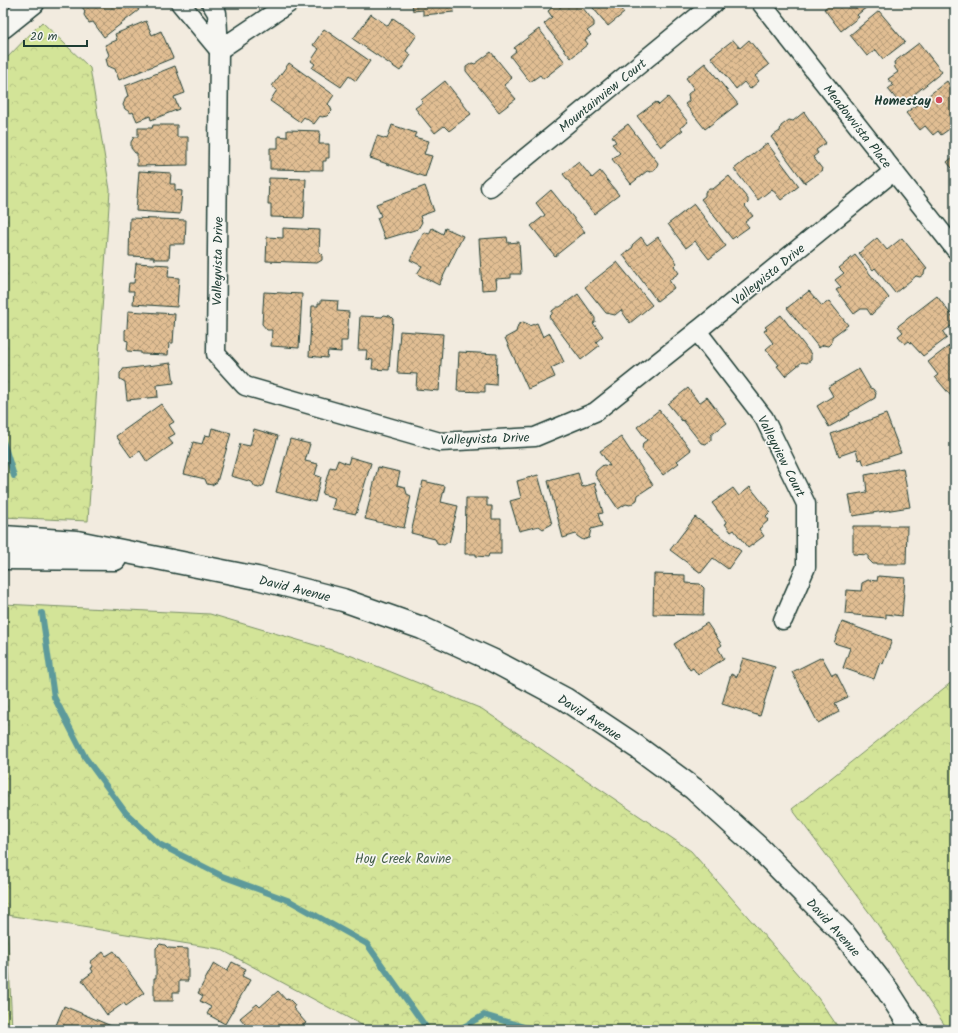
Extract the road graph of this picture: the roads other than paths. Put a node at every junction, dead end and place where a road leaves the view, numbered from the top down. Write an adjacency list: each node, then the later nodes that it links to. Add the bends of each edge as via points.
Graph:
1 (33, 3): 7 (main road)
2 (180, 3): 8 (street)
3 (211, 3): 8 (street, Valleyvista Drive, via 217,13)
4 (289, 3): 8 (street)
5 (714, 3): 10 (street, Mountainview Court)
6 (761, 3): 9 (street, Meadowvista Place)
7 (3, 27)
8 (219, 50): 12 (street, Valleyvista Drive, via 216,354 245,386 440,442 535,437 595,412)
9 (894, 171): 11 (street, Meadowvista Place); 12 (street, Valleyvista Drive)
10 (490, 187)
11 (955, 249)
12 (697, 331): 16 (street, Valleyview Court, via 764,418 806,504 806,567)
13 (3, 537): 15 (main road, David Avenue, via 77,542)
14 (3, 558): 15 (main road, David Avenue)
15 (168, 560): 17 (main road, David Avenue, via 257,578 343,600 422,628 492,660 565,699 694,789 759,848 844,934 888,991)
16 (783, 620)
17 (913, 1030)

